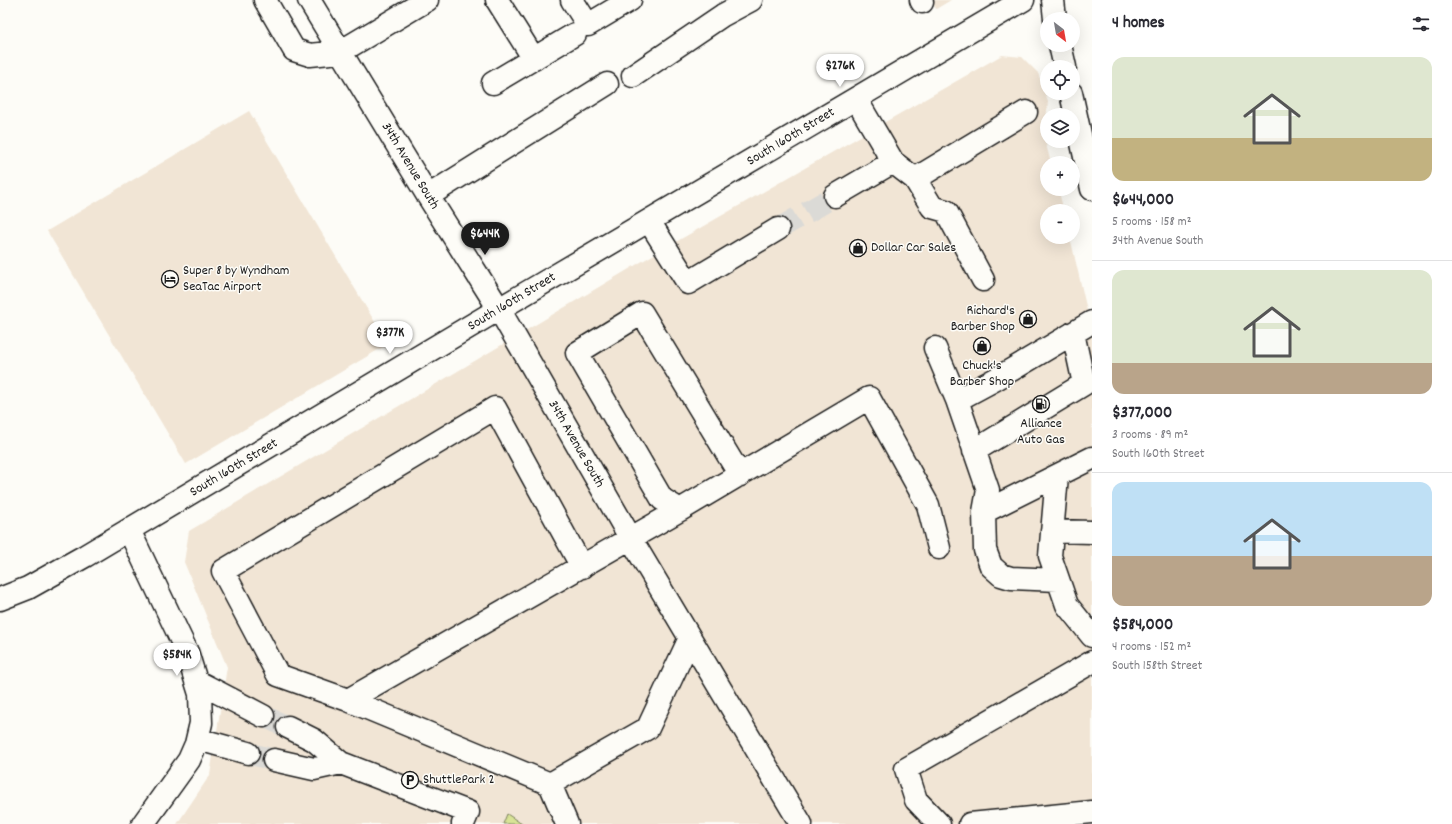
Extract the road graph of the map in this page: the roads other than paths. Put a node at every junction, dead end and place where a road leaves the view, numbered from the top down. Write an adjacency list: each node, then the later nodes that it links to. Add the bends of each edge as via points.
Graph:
1 (265, 0): 12 (main road, via 294,50 310,55)
2 (309, 0): 12 (main road, 34th Avenue South)
3 (427, 0): 12 (main road)
4 (497, 0): 13 (main road)
5 (572, 0): 6 (main road, via 588,25)
6 (630, 0)
7 (751, 0): 14 (main road, via 723,15)
8 (1023, 0): 17 (main road, South 160th Street)
9 (1052, 0): 10 (main road)
10 (1054, 12)
11 (575, 34): 13 (main road)
12 (340, 52): 23 (main road, 34th Avenue South)
13 (534, 59): 15 (main road)
14 (633, 76)
15 (493, 83)
16 (607, 84): 23 (main road)
17 (856, 99): 20 (main road); 25 (main road, South 160th Street)
18 (1073, 100): 22 (main road)
19 (1026, 112): 21 (main road)
20 (893, 162): 21 (main road); 24 (main road)
21 (915, 179): 27 (main road, via 932,207 946,211)
22 (1092, 189)
23 (428, 196): 28 (main road, 34th Avenue South)
24 (835, 196)
25 (649, 221): 26 (main road, via 688,283); 28 (main road, South 160th Street)
26 (778, 229)
27 (983, 280)
28 (499, 309): 39 (main road, South 160th Street); 42 (main road, 34th Avenue South)
29 (1092, 322): 30 (main road)
30 (1073, 333): 32 (main road); 33 (main road, via 1084,384)
31 (935, 348): 32 (main road)
32 (957, 400): 33 (main road)
33 (974, 451): 38 (main road, via 988,490)
34 (1092, 458): 36 (main road)
35 (740, 475): 37 (main road); 37 (main road, via 642,314 577,353 662,499); 43 (main road, via 869,398 928,505)
36 (1057, 476): 38 (main road); 40 (main road)
37 (680, 510): 42 (main road)
38 (984, 512): 45 (main road, via 985,550 991,566 1001,575 1011,578)
39 (129, 530): 46 (main road, South 160th Street, via 28,588); 50 (main road, via 187,652)
40 (1052, 531): 41 (main road); 45 (main road, via 1050,556)
41 (1092, 532)
42 (631, 539): 44 (main road); 48 (main road, 34th Avenue South)
43 (939, 548)
44 (582, 567): 51 (main road); 51 (main road, via 495,408 223,571 278,675)
45 (1058, 580): 47 (main road, via 1067,605)
46 (0, 599)
47 (1092, 636)
48 (690, 638): 58 (main road, via 648,728); 63 (main road, 34th Avenue South)
49 (1092, 662): 64 (main road, via 906,769 916,800)
50 (196, 681): 52 (main road); 54 (main road, via 200,694 201,716)
51 (348, 700): 58 (main road)
52 (263, 716)
53 (288, 727): 57 (main road, via 314,740)
54 (198, 739): 55 (main road); 60 (main road, via 189,760)
55 (248, 753)
56 (274, 760): 57 (main road, via 314,769)
57 (341, 763): 61 (main road, via 468,812)
58 (550, 784): 62 (main road)
59 (1092, 812): 65 (main road)
60 (143, 824)
61 (463, 824)
62 (567, 824)
63 (801, 824)
64 (939, 824)
65 (970, 824)

